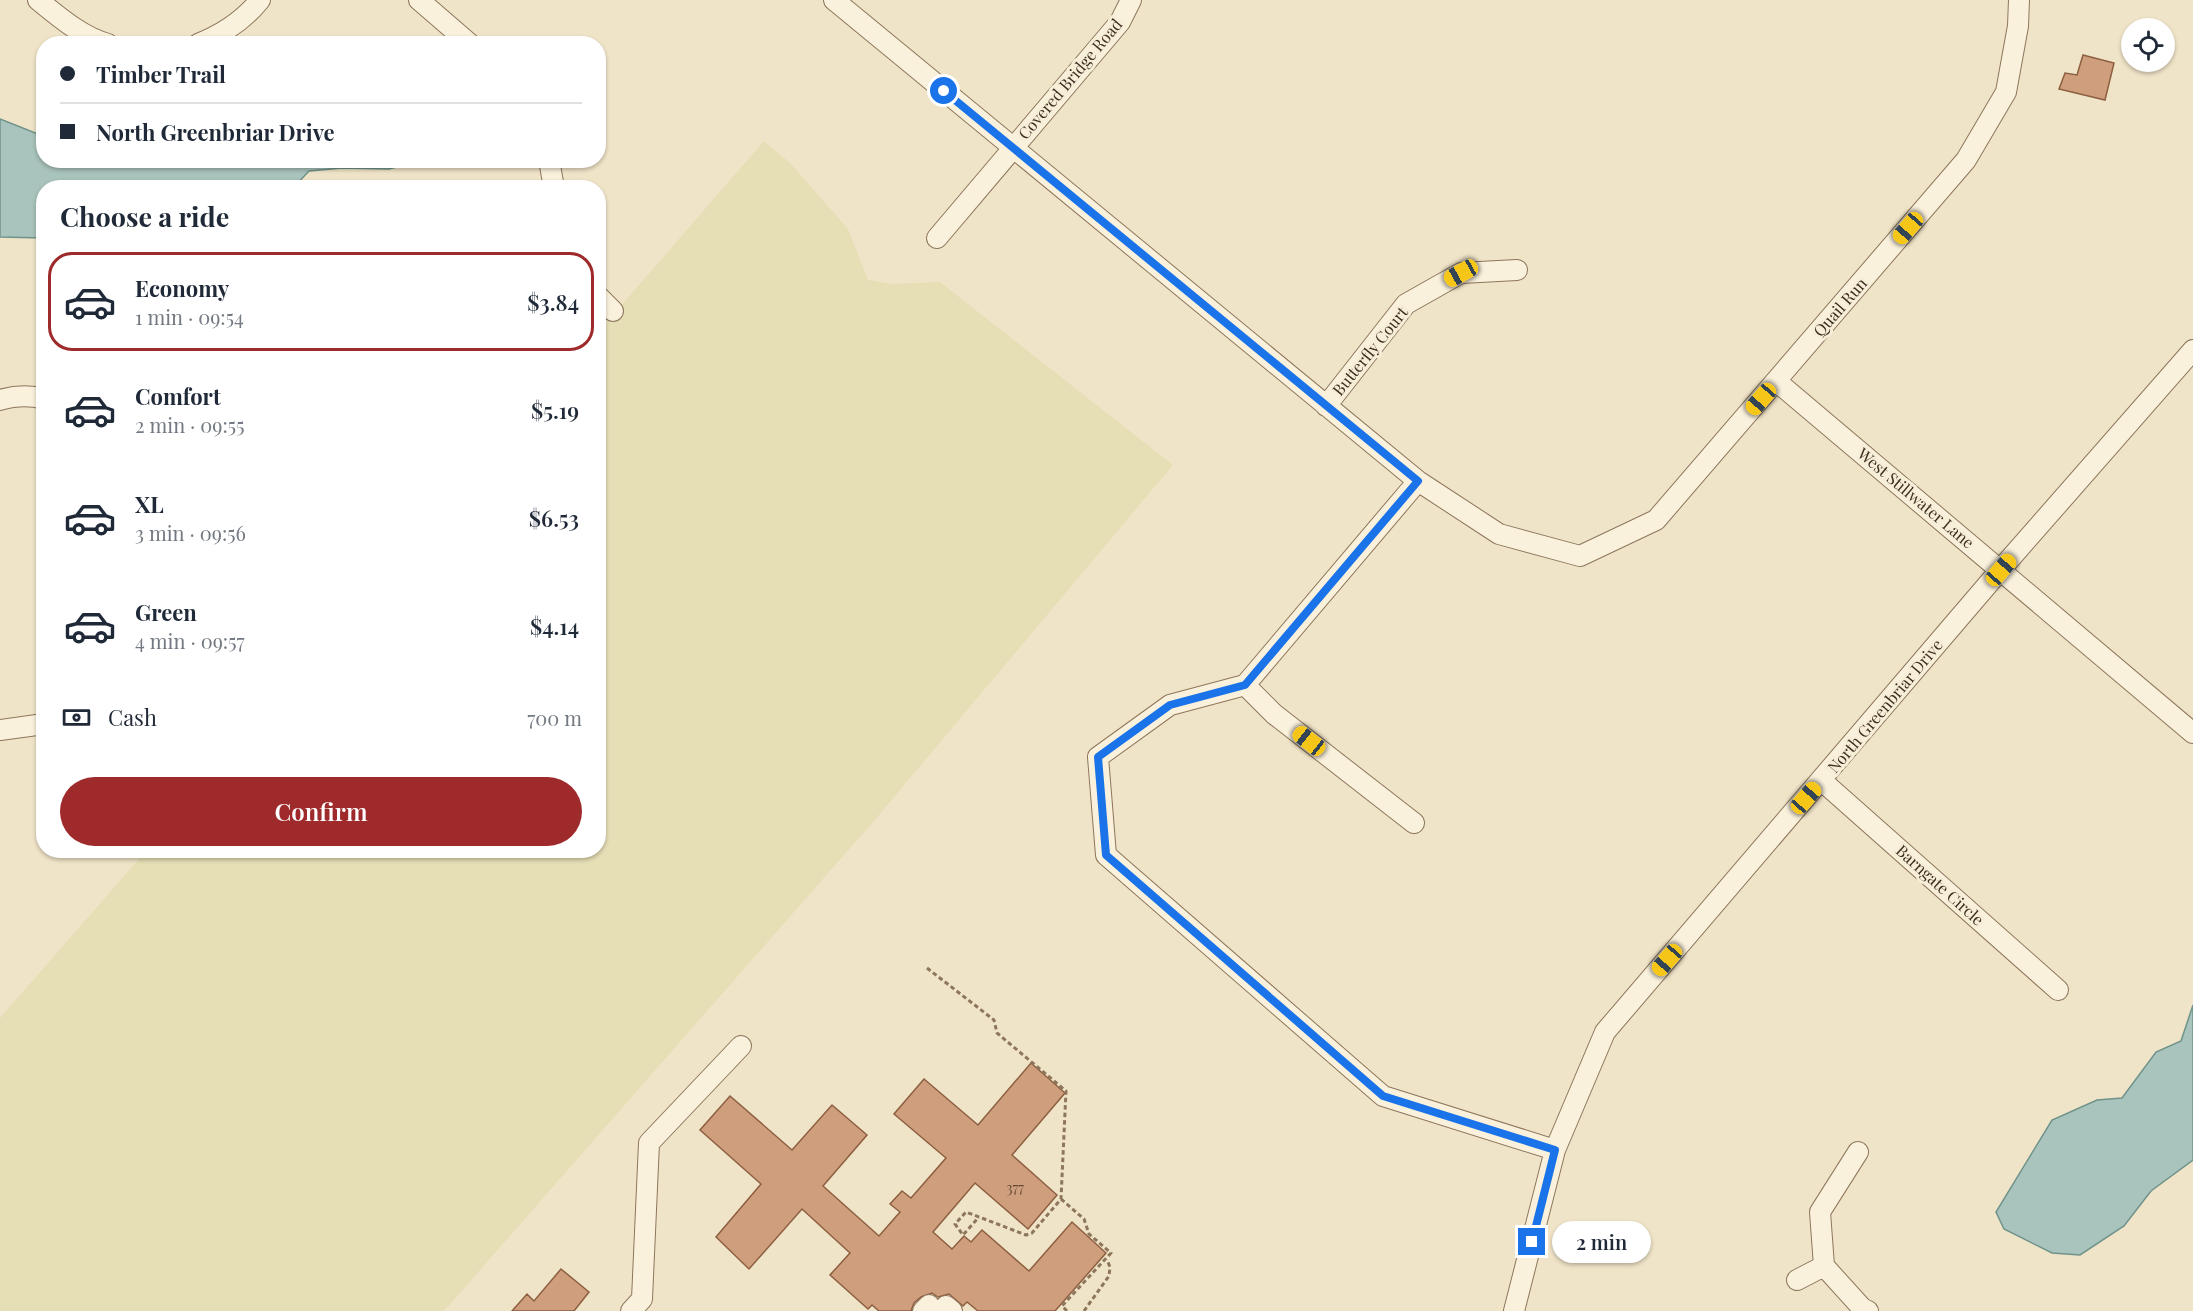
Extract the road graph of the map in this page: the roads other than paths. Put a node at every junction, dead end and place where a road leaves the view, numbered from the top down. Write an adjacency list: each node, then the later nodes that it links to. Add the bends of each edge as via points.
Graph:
1 (38, 0): 7 (street)
2 (260, 0): 8 (street, via 231,27)
3 (419, 0): 9 (street)
4 (834, 0): 10 (street)
5 (1131, 0): 10 (street, Covered Bridge Road, via 1120,22)
6 (2019, 0): 16 (street, Quail Run, via 2006,92 1966,160)
7 (90, 36)
8 (214, 36)
9 (461, 36)
10 (1013, 148): 11 (street, Covered Bridge Road); 19 (street)
11 (938, 238)
12 (1517, 270): 19 (street, Butterfly Court, via 1461,273 1406,304)
13 (606, 303): 14 (street)
14 (613, 310)
15 (2193, 350): 21 (street, North Greenbriar Drive)
16 (1776, 381): 20 (street, Quail Run, via 1656,520 1580,556 1499,534); 21 (street, West Stillwater Lane)
17 (36, 396): 18 (street)
18 (0, 400)
19 (1326, 406): 20 (street)
20 (1418, 481): 22 (street)
21 (2001, 570): 25 (street, West Stillwater Lane); 26 (street, North Greenbriar Drive)
22 (1245, 685): 27 (street, via 1274,714); 30 (street, via 1170,705 1098,757 1106,855 1383,1096)
23 (36, 724): 24 (street)
24 (0, 730)
25 (2193, 733)
26 (1821, 780): 28 (street, Barngate Circle); 30 (street, North Greenbriar Drive, via 1605,1032)
27 (1414, 823)
28 (2058, 990)
29 (741, 1046): 34 (street, via 649,1143 642,1299)
30 (1555, 1150): 35 (street, North Greenbriar Drive)
31 (1858, 1152): 32 (street, via 1820,1212)
32 (1824, 1266): 33 (street); 36 (street)
33 (1797, 1280)
34 (631, 1311)
35 (1514, 1311)
36 (1868, 1311)

